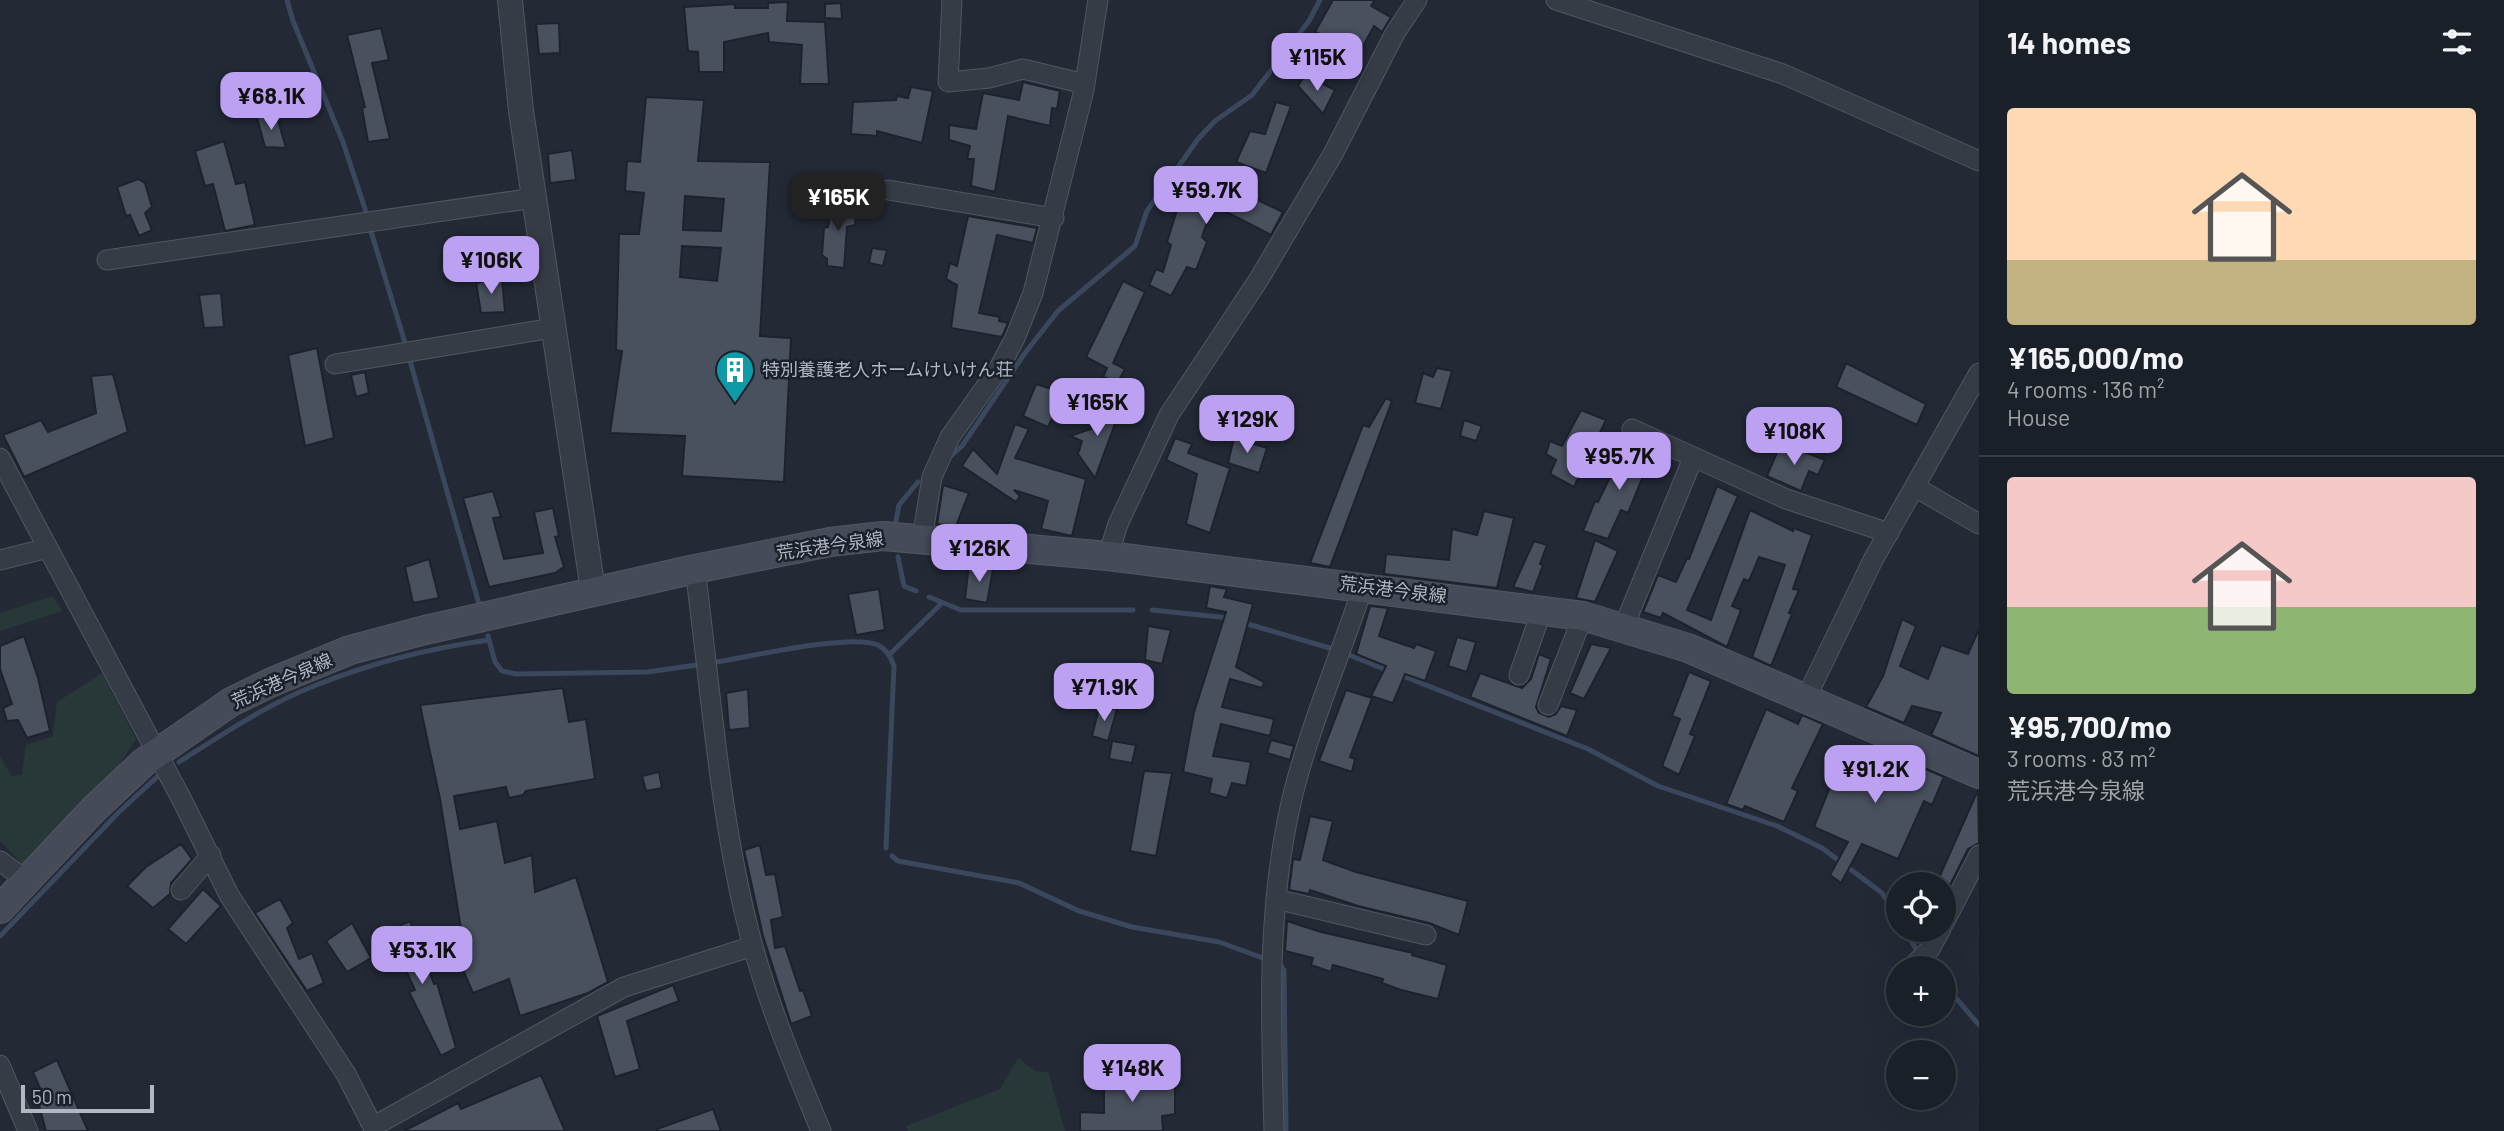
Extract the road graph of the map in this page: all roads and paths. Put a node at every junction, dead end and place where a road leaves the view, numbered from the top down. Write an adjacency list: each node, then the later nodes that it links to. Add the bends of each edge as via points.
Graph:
1 (510, 0): 9 (street)
2 (952, 0): 6 (street, via 948,82 1023,69)
3 (1098, 0): 6 (street)
4 (1417, 0): 23 (street, via 1395,33 1334,154 1169,415 1118,524)
5 (1556, 0): 7 (street, via 1783,74)
6 (1085, 84): 10 (street)
7 (1979, 161)
8 (888, 190): 10 (street)
9 (534, 198): 11 (street); 12 (street)
10 (1054, 218): 21 (street, via 1015,338 950,437 932,477)
11 (107, 260)
12 (553, 328): 13 (street); 27 (street)
13 (335, 364)
14 (1979, 373): 18 (street)
15 (1632, 429): 17 (street)
16 (0, 458): 22 (street)
17 (1693, 458): 20 (street, via 1786,499); 30 (street)
18 (1915, 487): 19 (street); 20 (street)
19 (1979, 524)
20 (1888, 533): 32 (street)
21 (922, 539): 23 (main road, 荒浜港今泉線); 25 (main road, 荒浜港今泉線, via 854,538)
22 (48, 548): 24 (street); 34 (street)
23 (1108, 556): 26 (main road, 荒浜港今泉線)
24 (0, 560)
25 (695, 569): 27 (main road, 荒浜港今泉線); 46 (street, via 724,803)
26 (1363, 587): 28 (main road, 荒浜港今泉線); 41 (street, via 1292,798)
27 (593, 590): 34 (main road, 荒浜港今泉線, via 351,650 232,702)
28 (1542, 610): 29 (main road, 荒浜港今泉線); 31 (street)
29 (1583, 617): 30 (main road, 荒浜港今泉線); 33 (street)
30 (1624, 626): 32 (main road, 荒浜港今泉線)
31 (1519, 675)
32 (1807, 698): 35 (main road, 荒浜港今泉線)
33 (1548, 705)
34 (158, 753): 36 (street); 39 (main road, 荒浜港今泉線, via 94,808)
35 (1979, 774)
36 (211, 855): 40 (street); 49 (street, via 229,895 338,1062)
37 (1979, 856): 42 (street)
38 (0, 861): 39 (street)
39 (27, 881): 43 (main road, 荒浜港今泉線)
40 (181, 890)
41 (1276, 898): 44 (street); 52 (street, via 1270,973)
42 (1956, 900)
43 (0, 909)
44 (1426, 935)
45 (1934, 942): 47 (street)
46 (753, 946): 49 (street, via 624,987); 51 (street, via 775,1018)
47 (1923, 956)
48 (0, 1065): 50 (street)
49 (375, 1129)
50 (28, 1131)
51 (821, 1131)
52 (1274, 1131)

